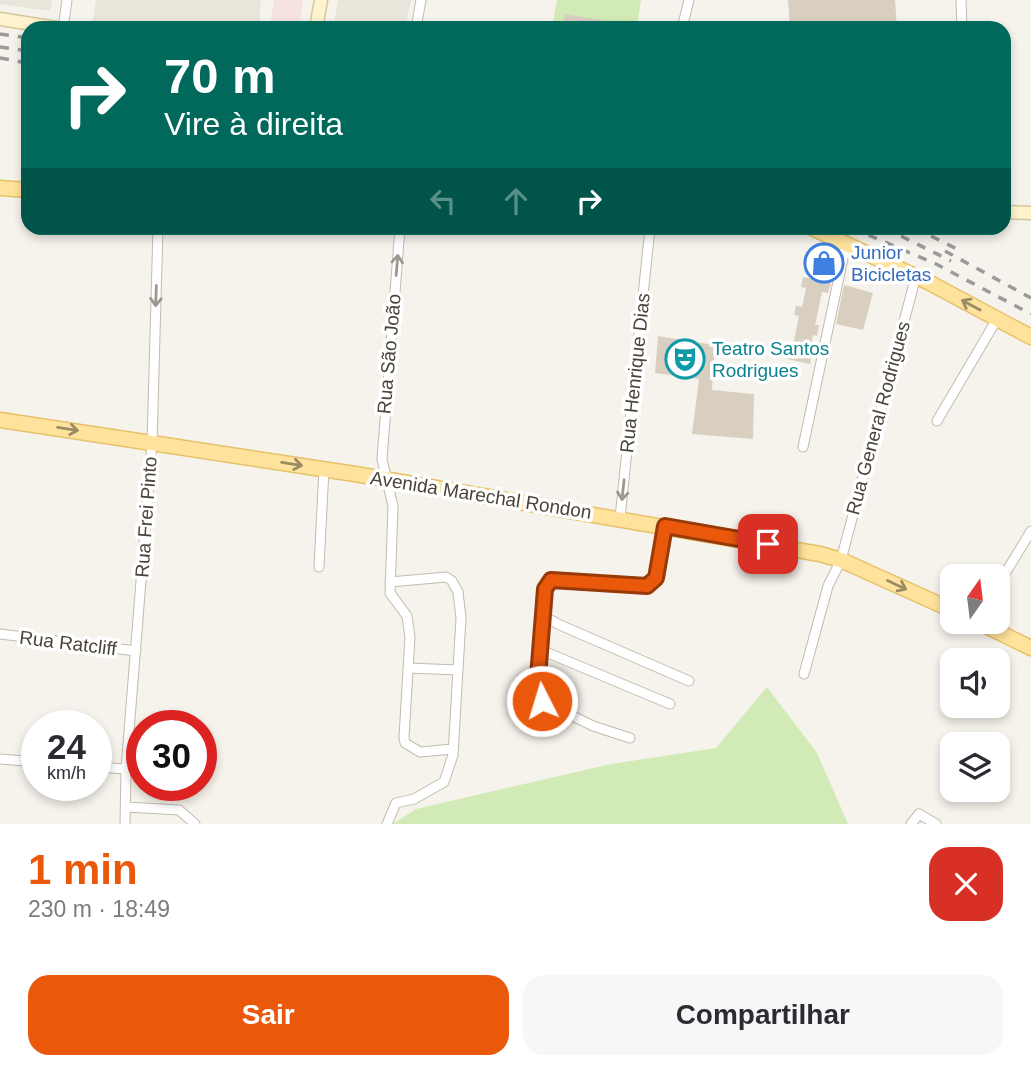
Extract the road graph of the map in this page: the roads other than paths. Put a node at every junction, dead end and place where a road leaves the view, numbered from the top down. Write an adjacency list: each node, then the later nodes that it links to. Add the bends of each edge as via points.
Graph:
1 (67, 0): 7 (street)
2 (321, 0): 8 (main road)
3 (421, 0): 9 (street)
4 (689, 0): 10 (street)
5 (961, 0): 11 (street)
6 (0, 19): 12 (main road)
7 (64, 21)
8 (317, 21)
9 (417, 21)
10 (684, 21)
11 (962, 21)
12 (21, 22)
13 (0, 188): 14 (main road)
14 (21, 190)
15 (1011, 212): 16 (main road)
16 (1031, 213)
17 (158, 235): 27 (street, Rua Frei Pinto, one-way to 27)
18 (399, 235): 30 (street, Rua São João, one-way to 18, via 382,442)
19 (649, 235): 31 (street, Rua Henrique Dias, one-way to 31)
20 (827, 235): 21 (main road)
21 (846, 244): 22 (main road); 28 (street)
22 (916, 276): 23 (main road, one-way to 22); 34 (street, Rua General Rodrigues)
23 (997, 319): 24 (main road); 26 (street)
24 (1031, 337)
25 (0, 420): 27 (main road, Avenida Marechal Rondon, one-way to 27)
26 (937, 421)
27 (152, 443): 29 (main road, Avenida Marechal Rondon, one-way to 29); 44 (street, Rua Frei Pinto)
28 (803, 447)
29 (324, 469): 30 (main road, Avenida Marechal Rondon); 36 (street)
30 (386, 480): 31 (main road, Avenida Marechal Rondon); 37 (street, Rua São João, via 393,506)
31 (620, 518): 32 (main road, Avenida Marechal Rondon)
32 (665, 526): 34 (main road, Avenida Marechal Rondon); 39 (street, via 652,583 551,580 545,589)
33 (1031, 531): 35 (street)
34 (841, 560): 38 (main road, Avenida Marechal Rondon, one-way to 38); 47 (street, Rua General Rodrigues, via 828,586)
35 (1010, 565)
36 (318, 567)
37 (390, 582): 45 (street, via 390,593 407,616); 46 (street, via 446,577 452,581 461,618)
38 (940, 605)
39 (544, 614): 43 (street); 48 (street)
40 (0, 634): 44 (street, Rua Ratcliff)
41 (1002, 634): 42 (main road)
42 (1031, 648)
43 (541, 650): 49 (street); 51 (street, via 538,677 542,701)
44 (136, 651): 50 (street, Rua Frei Pinto)
45 (408, 668): 46 (street); 52 (street, via 405,743 420,752)
46 (458, 670): 52 (street)
47 (804, 674)
48 (689, 681)
49 (670, 704)
50 (131, 710)
51 (630, 738)
52 (453, 749): 61 (street, via 444,782 414,799 396,803)
53 (0, 760): 54 (street)
54 (21, 761)
55 (112, 768): 56 (street)
56 (126, 769)
57 (126, 801): 58 (street, Rua Frei Pinto)
58 (126, 807): 59 (street, Rua Frei Pinto); 60 (street, via 179,810)
59 (125, 824)
60 (195, 824)
61 (387, 824)
62 (911, 824): 63 (street, via 921,814)
63 (936, 824)

